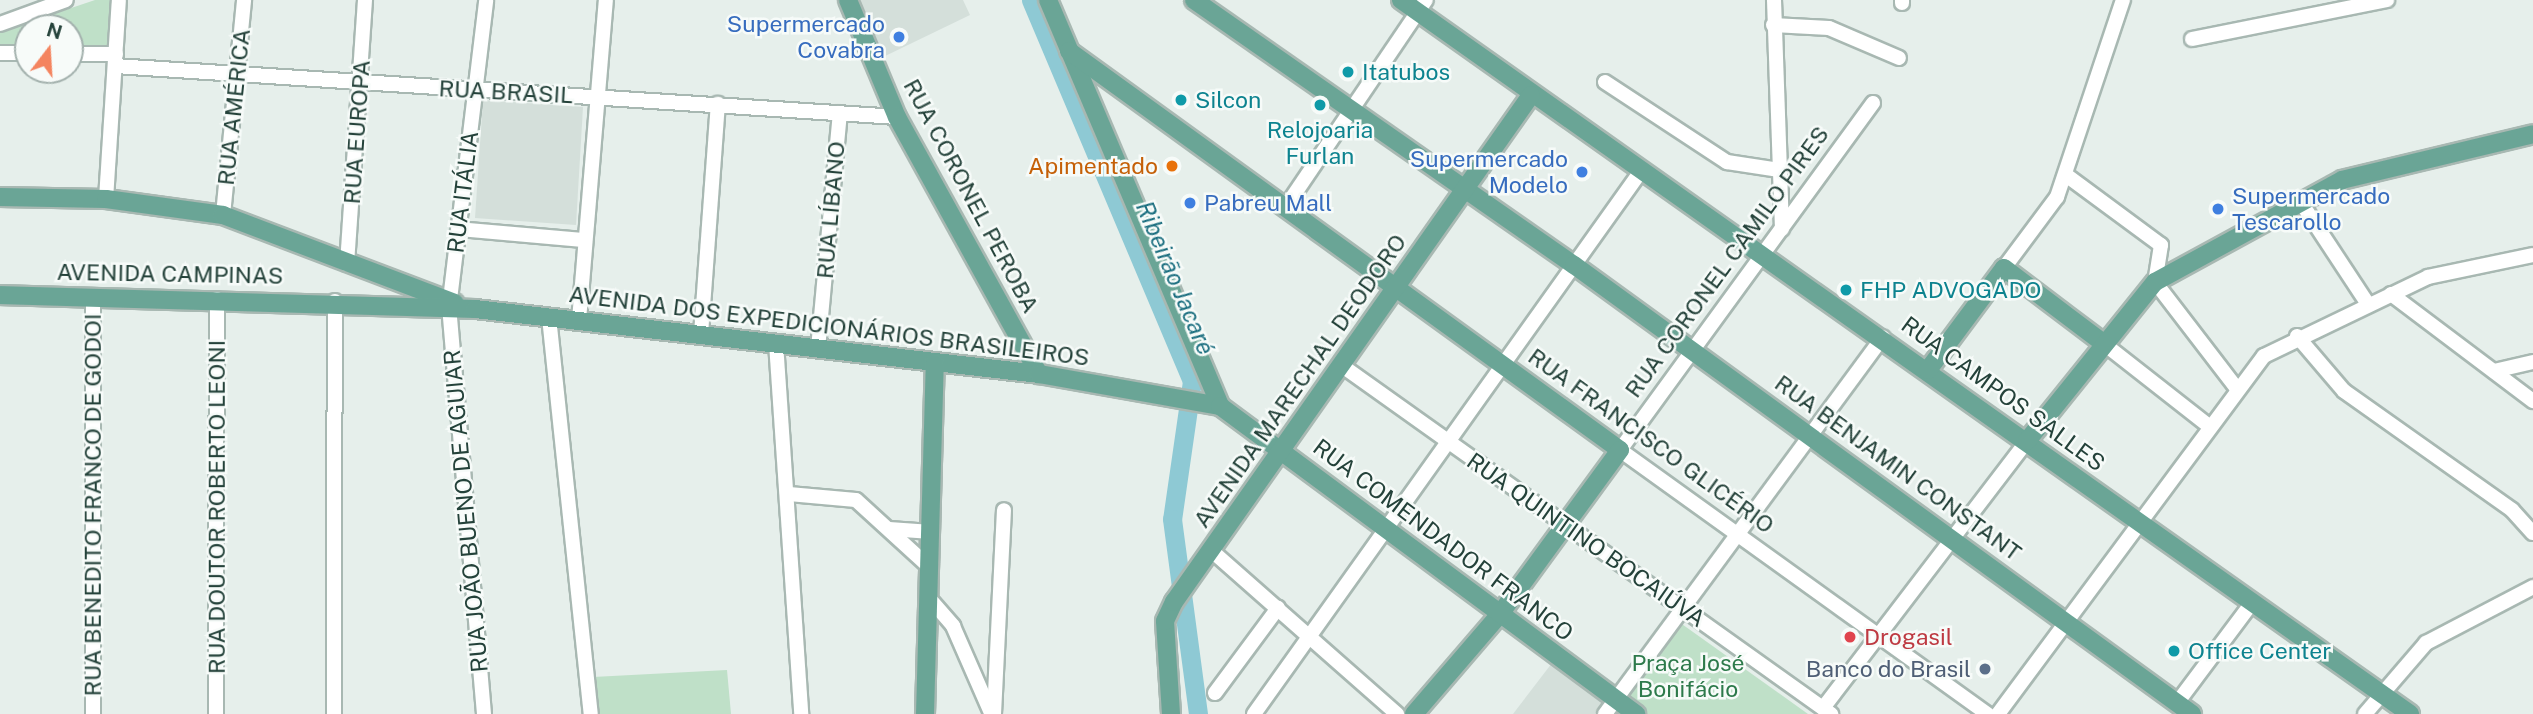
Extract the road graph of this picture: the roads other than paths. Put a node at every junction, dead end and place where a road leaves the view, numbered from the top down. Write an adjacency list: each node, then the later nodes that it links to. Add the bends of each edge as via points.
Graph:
1 (66, 0): 15 (street)
2 (119, 0): 21 (street)
3 (244, 0): 22 (street, RUA AMÉRICA)
4 (365, 0): 25 (street, RUA EUROPA)
5 (486, 0): 26 (street, RUA ITÁLIA)
6 (606, 0): 28 (street)
7 (848, 0): 34 (main road, RUA CORONEL PEROBA)
8 (1048, 0): 18 (main road)
9 (1194, 0): 31 (main road, RUA BENJAMIN CONSTANT)
10 (1401, 0): 14 (main road, RUA CAMPOS SALLES)
11 (1774, 0): 16 (street)
12 (2123, 0): 38 (street)
13 (2387, 0): 17 (street)
14 (1422, 6): 27 (main road, RUA CAMPOS SALLES); 31 (street)
15 (0, 24)
16 (1773, 24): 20 (street, via 1829,28); 36 (street)
17 (2192, 39)
18 (1069, 51): 23 (main road, RUA FRANCISCO GLICÉRIO); 32 (main road)
19 (84, 56): 21 (street, RUA BRASIL)
20 (1899, 58)
21 (115, 60): 22 (street, RUA BRASIL); 41 (street)
22 (239, 75): 25 (street, RUA BRASIL); 44 (street, RUA AMÉRICA)
23 (1117, 82): 32 (main road, via 1103,91); 43 (main road, RUA FRANCISCO GLICÉRIO)
24 (1605, 82): 36 (street, via 1727,162)
25 (361, 83): 26 (street, RUA BRASIL); 50 (street, RUA EUROPA)
26 (477, 92): 28 (street, RUA BRASIL); 45 (street, RUA ITÁLIA)
27 (1531, 94): 37 (main road, RUA CAMPOS SALLES); 39 (main road, AVENIDA MARECHAL DEODORO)
28 (598, 97): 30 (street, RUA BRASIL); 47 (street)
29 (1873, 103): 46 (street, RUA CORONEL CAMILO PIRES)
30 (718, 104): 33 (street, RUA BRASIL); 66 (street)
31 (1352, 108): 39 (main road, RUA BENJAMIN CONSTANT); 43 (street)
32 (1095, 109): 82 (main road)
33 (840, 113): 34 (street, RUA BRASIL); 71 (street, RUA LÍBANO)
34 (897, 117): 79 (main road, RUA CORONEL PEROBA)
35 (2533, 134): 42 (main road, via 2343,180)
36 (1779, 170): 46 (street)
37 (1641, 171): 48 (main road, RUA CAMPOS SALLES); 51 (street)
38 (2066, 175): 52 (street); 53 (street, via 2161,245)
39 (1465, 188): 51 (main road, RUA BENJAMIN CONSTANT); 55 (main road, AVENIDA MARECHAL DEODORO)
40 (0, 197): 41 (main road)
41 (106, 199): 44 (main road)
42 (2300, 201): 53 (main road); 61 (street)
43 (1285, 208): 55 (main road, RUA FRANCISCO GLICÉRIO)
44 (223, 215): 50 (main road)
45 (458, 229): 47 (street); 63 (street, RUA ITÁLIA)
46 (1782, 229): 48 (street, RUA CORONEL CAMILO PIRES)
47 (585, 240): 65 (street)
48 (1763, 254): 68 (main road, RUA CAMPOS SALLES); 72 (street, RUA CORONEL CAMILO PIRES)
49 (2533, 255): 56 (street, via 2428,277)
50 (347, 264): 54 (main road)
51 (1574, 265): 72 (main road, RUA BENJAMIN CONSTANT); 75 (street)
52 (2004, 268): 70 (main road); 77 (main road)
53 (2155, 282): 70 (main road); 80 (street)
54 (398, 284): 60 (main road, AVENIDA CAMPINAS); 62 (main road); 63 (main road)
55 (1395, 287): 75 (main road, RUA FRANCISCO GLICÉRIO); 76 (main road, AVENIDA MARECHAL DEODORO)
56 (2391, 294): 61 (street); 78 (street)
57 (0, 295): 58 (main road, AVENIDA CAMPINAS)
58 (93, 297): 59 (main road, AVENIDA CAMPINAS); 115 (street, RUA BENEDITO FRANCO DE GODOI)
59 (217, 299): 60 (main road, AVENIDA CAMPINAS); 116 (street, RUA DOUTOR ROBERTO LEONI)
60 (337, 301): 62 (main road, AVENIDA CAMPINAS); 117 (street)
61 (2368, 304): 67 (street)
62 (386, 305): 63 (main road, AVENIDA CAMPINAS)
63 (450, 305): 64 (main road, AVENIDA DOS EXPEDICIONÁRIOS BRASILEIROS); 118 (street, RUA JOÃO BUENO DE AGUIAR)
64 (549, 317): 65 (main road, AVENIDA DOS EXPEDICIONÁRIOS BRASILEIROS); 119 (street)
65 (579, 320): 66 (main road, AVENIDA DOS EXPEDICIONÁRIOS BRASILEIROS)
66 (701, 334): 69 (main road, AVENIDA DOS EXPEDICIONÁRIOS BRASILEIROS)
67 (2297, 336): 80 (street, via 2264,356); 96 (street, via 2344,391 2512,510)
68 (1882, 337): 77 (main road, RUA CAMPOS SALLES); 84 (street)
69 (776, 343): 71 (main road, AVENIDA DOS EXPEDICIONÁRIOS BRASILEIROS); 89 (street)
70 (2103, 343): 83 (street); 85 (main road)
71 (818, 349): 74 (main road, AVENIDA DOS EXPEDICIONÁRIOS BRASILEIROS)
72 (1693, 350): 84 (main road, RUA BENJAMIN CONSTANT); 88 (street, RUA CORONEL CAMILO PIRES)
73 (2533, 362): 78 (street)
74 (935, 363): 79 (main road, AVENIDA DOS EXPEDICIONÁRIOS BRASILEIROS); 95 (main road)
75 (1502, 364): 86 (street); 88 (main road, RUA FRANCISCO GLICÉRIO)
76 (1341, 365): 86 (street, RUA QUINTINO BOCAIÚVA); 87 (main road, AVENIDA MARECHAL DEODORO)
77 (1928, 370): 85 (main road, RUA CAMPOS SALLES)
78 (2494, 371): 81 (street)
79 (1040, 374): 82 (main road, AVENIDA DOS EXPEDICIONÁRIOS BRASILEIROS)
80 (2237, 389): 83 (street)
81 (2533, 401)
82 (1220, 406): 87 (main road, RUA COMENDADOR FRANCO)
83 (2209, 426): 91 (street)
84 (1811, 435): 97 (street); 98 (main road, RUA BENJAMIN CONSTANT)
85 (2027, 441): 91 (main road, RUA CAMPOS SALLES); 98 (street)
86 (1448, 442): 92 (street, RUA QUINTINO BOCAIÚVA); 93 (street)
87 (1282, 450): 93 (main road, RUA COMENDADOR FRANCO); 99 (main road, AVENIDA MARECHAL DEODORO)
88 (1620, 450): 92 (main road, RUA CORONEL CAMILO PIRES); 97 (street, RUA FRANCISCO GLICÉRIO)
89 (789, 494): 94 (street, via 856,500); 120 (street)
90 (1004, 510): 122 (street)
91 (2138, 522): 103 (main road, RUA CAMPOS SALLES); 107 (street)
92 (1565, 525): 104 (street, RUA QUINTINO BOCAIÚVA); 106 (main road, RUA CORONEL CAMILO PIRES)
93 (1387, 528): 106 (main road, RUA COMENDADOR FRANCO); 108 (street)
94 (889, 529): 95 (street); 100 (street, via 908,553)
95 (928, 532): 100 (main road)
96 (2533, 533)
97 (1739, 535): 104 (street); 109 (street, RUA FRANCISCO GLICÉRIO)
98 (1951, 537): 107 (main road, RUA BENJAMIN CONSTANT); 109 (street)
99 (1212, 551): 105 (street); 123 (main road, AVENIDA MARECHAL DEODORO, via 1174,602 1166,621)
100 (926, 564): 102 (main road)
101 (2533, 587): 111 (street, via 2426,643)
102 (929, 598): 121 (main road); 122 (street, via 953,626)
103 (2251, 604): 111 (main road, RUA CAMPOS SALLES); 113 (street)
104 (1682, 607): 112 (street); 114 (street, RUA QUINTINO BOCAIÚVA)
105 (1278, 608): 108 (street); 110 (street)
106 (1500, 614): 112 (main road, RUA COMENDADOR FRANCO); 126 (main road, RUA CORONEL CAMILO PIRES)
107 (2066, 619): 113 (main road, RUA BENJAMIN CONSTANT); 130 (street)
108 (1310, 634): 124 (street); 125 (street)
109 (1876, 634): 114 (street); 129 (street, RUA FRANCISCO GLICÉRIO)
110 (1214, 693)
111 (2382, 693): 131 (street); 132 (main road, RUA CAMPOS SALLES)
112 (1616, 698): 127 (street); 128 (main road, RUA COMENDADOR FRANCO)
113 (2184, 709)
114 (1827, 711)
115 (93, 714)
116 (216, 714)
117 (334, 714)
118 (484, 714)
119 (591, 714)
120 (801, 714)
121 (925, 714)
122 (993, 714)
123 (1171, 714)
124 (1254, 714)
125 (1398, 714)
126 (1414, 714)
127 (1605, 714)
128 (1636, 714)
129 (1988, 714)
130 (1998, 714)
131 (2365, 714)
132 (2410, 714)

